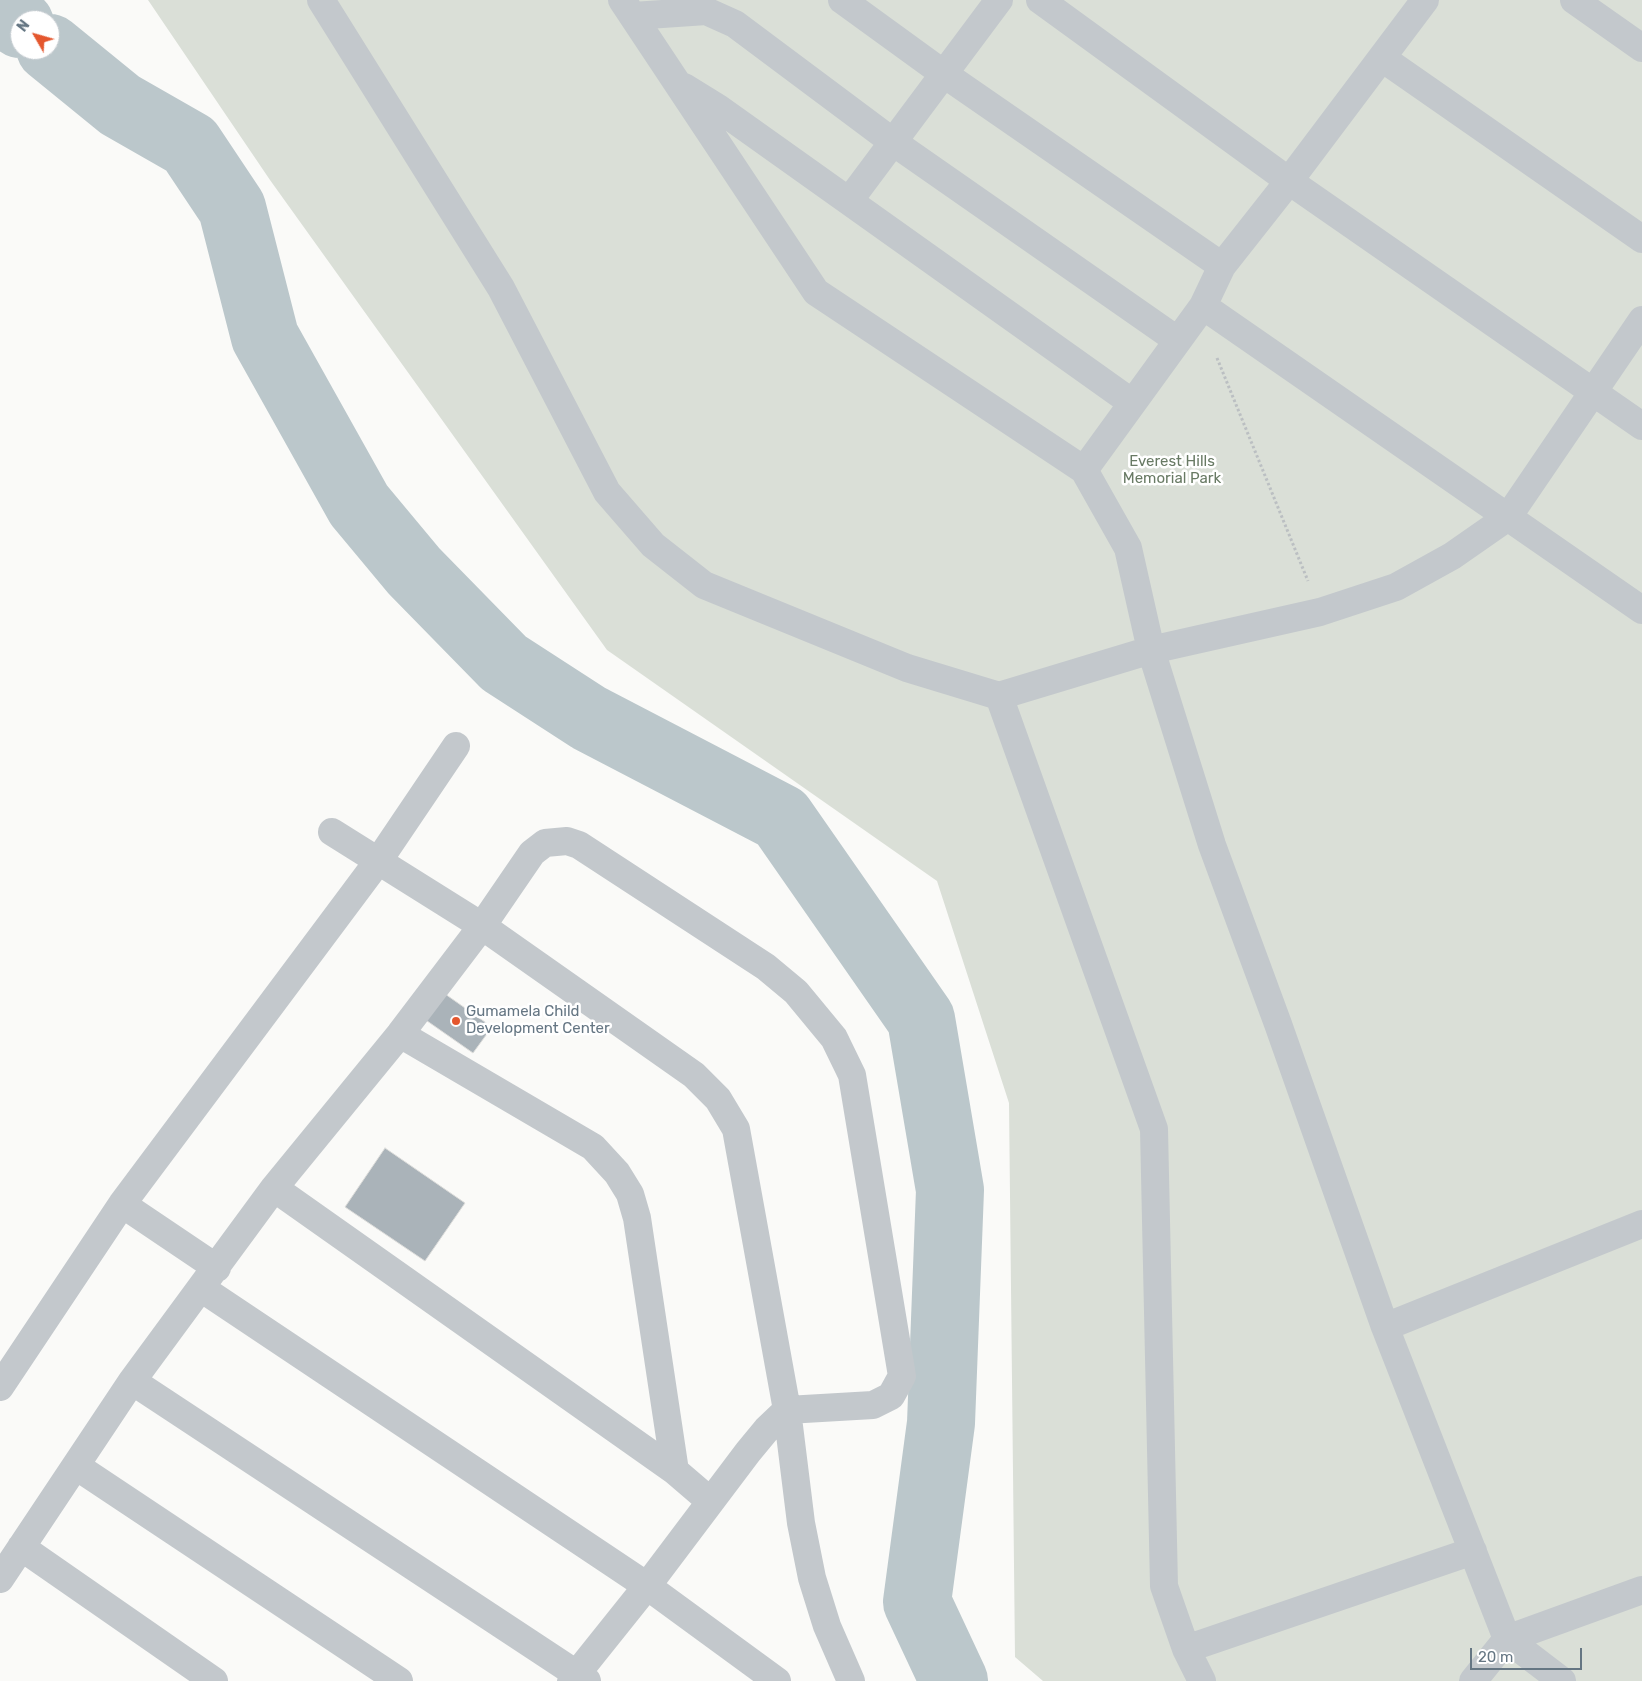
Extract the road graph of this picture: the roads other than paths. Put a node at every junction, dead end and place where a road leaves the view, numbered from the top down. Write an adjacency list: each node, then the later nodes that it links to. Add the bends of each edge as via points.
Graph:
1 (321, 0): 26 (street, via 501,288 607,492 653,545 704,584 907,668)
2 (842, 0): 10 (street)
3 (999, 0): 10 (street)
4 (1040, 0): 13 (street)
5 (1424, 0): 9 (street)
6 (1574, 0): 8 (street)
7 (627, 8): 11 (street); 12 (street, via 706,11 735,24)
8 (1642, 48)
9 (1382, 58): 13 (street); 15 (street)
10 (944, 74): 12 (street); 16 (street)
11 (676, 82): 14 (street); 22 (street, via 816,292)
12 (893, 142): 14 (street); 18 (street)
13 (1289, 181): 16 (street); 19 (street)
14 (849, 201): 20 (street)
15 (1642, 239)
16 (1222, 266): 18 (street)
17 (1642, 320): 19 (street)
18 (1190, 324): 20 (street); 23 (street)
19 (1594, 393): 21 (street); 23 (street)
20 (1132, 402): 22 (street)
21 (1642, 426)
22 (1084, 470): 25 (street, via 1128,548)
23 (1508, 517): 24 (street); 25 (street, via 1452,556 1396,587 1320,612)
24 (1642, 610)
25 (1152, 650): 26 (street); 36 (street, via 1212,844)
26 (999, 696): 49 (street, via 1154,1129 1164,1586)
27 (456, 746): 29 (street)
28 (332, 832): 29 (street)
29 (378, 860): 30 (street); 33 (street)
30 (482, 926): 31 (street); 39 (street, via 694,1075 718,1099 736,1129); 39 (street, via 532,853 545,843 567,841 579,845 766,968 796,992 834,1038 852,1075 902,1376 891,1396 873,1405)
31 (400, 1034): 32 (street); 41 (street, via 593,1147 617,1173 630,1194 637,1218)
32 (274, 1188): 35 (street); 41 (street)
33 (122, 1204): 35 (street); 38 (street)
34 (1642, 1224): 36 (street)
35 (209, 1278): 37 (street); 46 (street)
36 (1385, 1327): 44 (street)
37 (132, 1381): 40 (street); 50 (street)
38 (0, 1387)
39 (787, 1410): 42 (street, via 767,1429); 54 (street, via 801,1523 812,1578 827,1626)
40 (76, 1466): 43 (street); 52 (street)
41 (675, 1471): 42 (street)
42 (710, 1501): 46 (street)
43 (21, 1547): 45 (street); 51 (street)
44 (1473, 1551): 48 (street); 49 (street)
45 (0, 1579)
46 (647, 1586): 50 (street); 53 (street)
47 (1642, 1590): 48 (street)
48 (1507, 1639): 56 (street); 57 (street)
49 (1186, 1650): 55 (street)
50 (578, 1678)
51 (214, 1681)
52 (399, 1681)
53 (777, 1681)
54 (851, 1681)
55 (1202, 1681)
56 (1473, 1681)
57 (1562, 1681)

